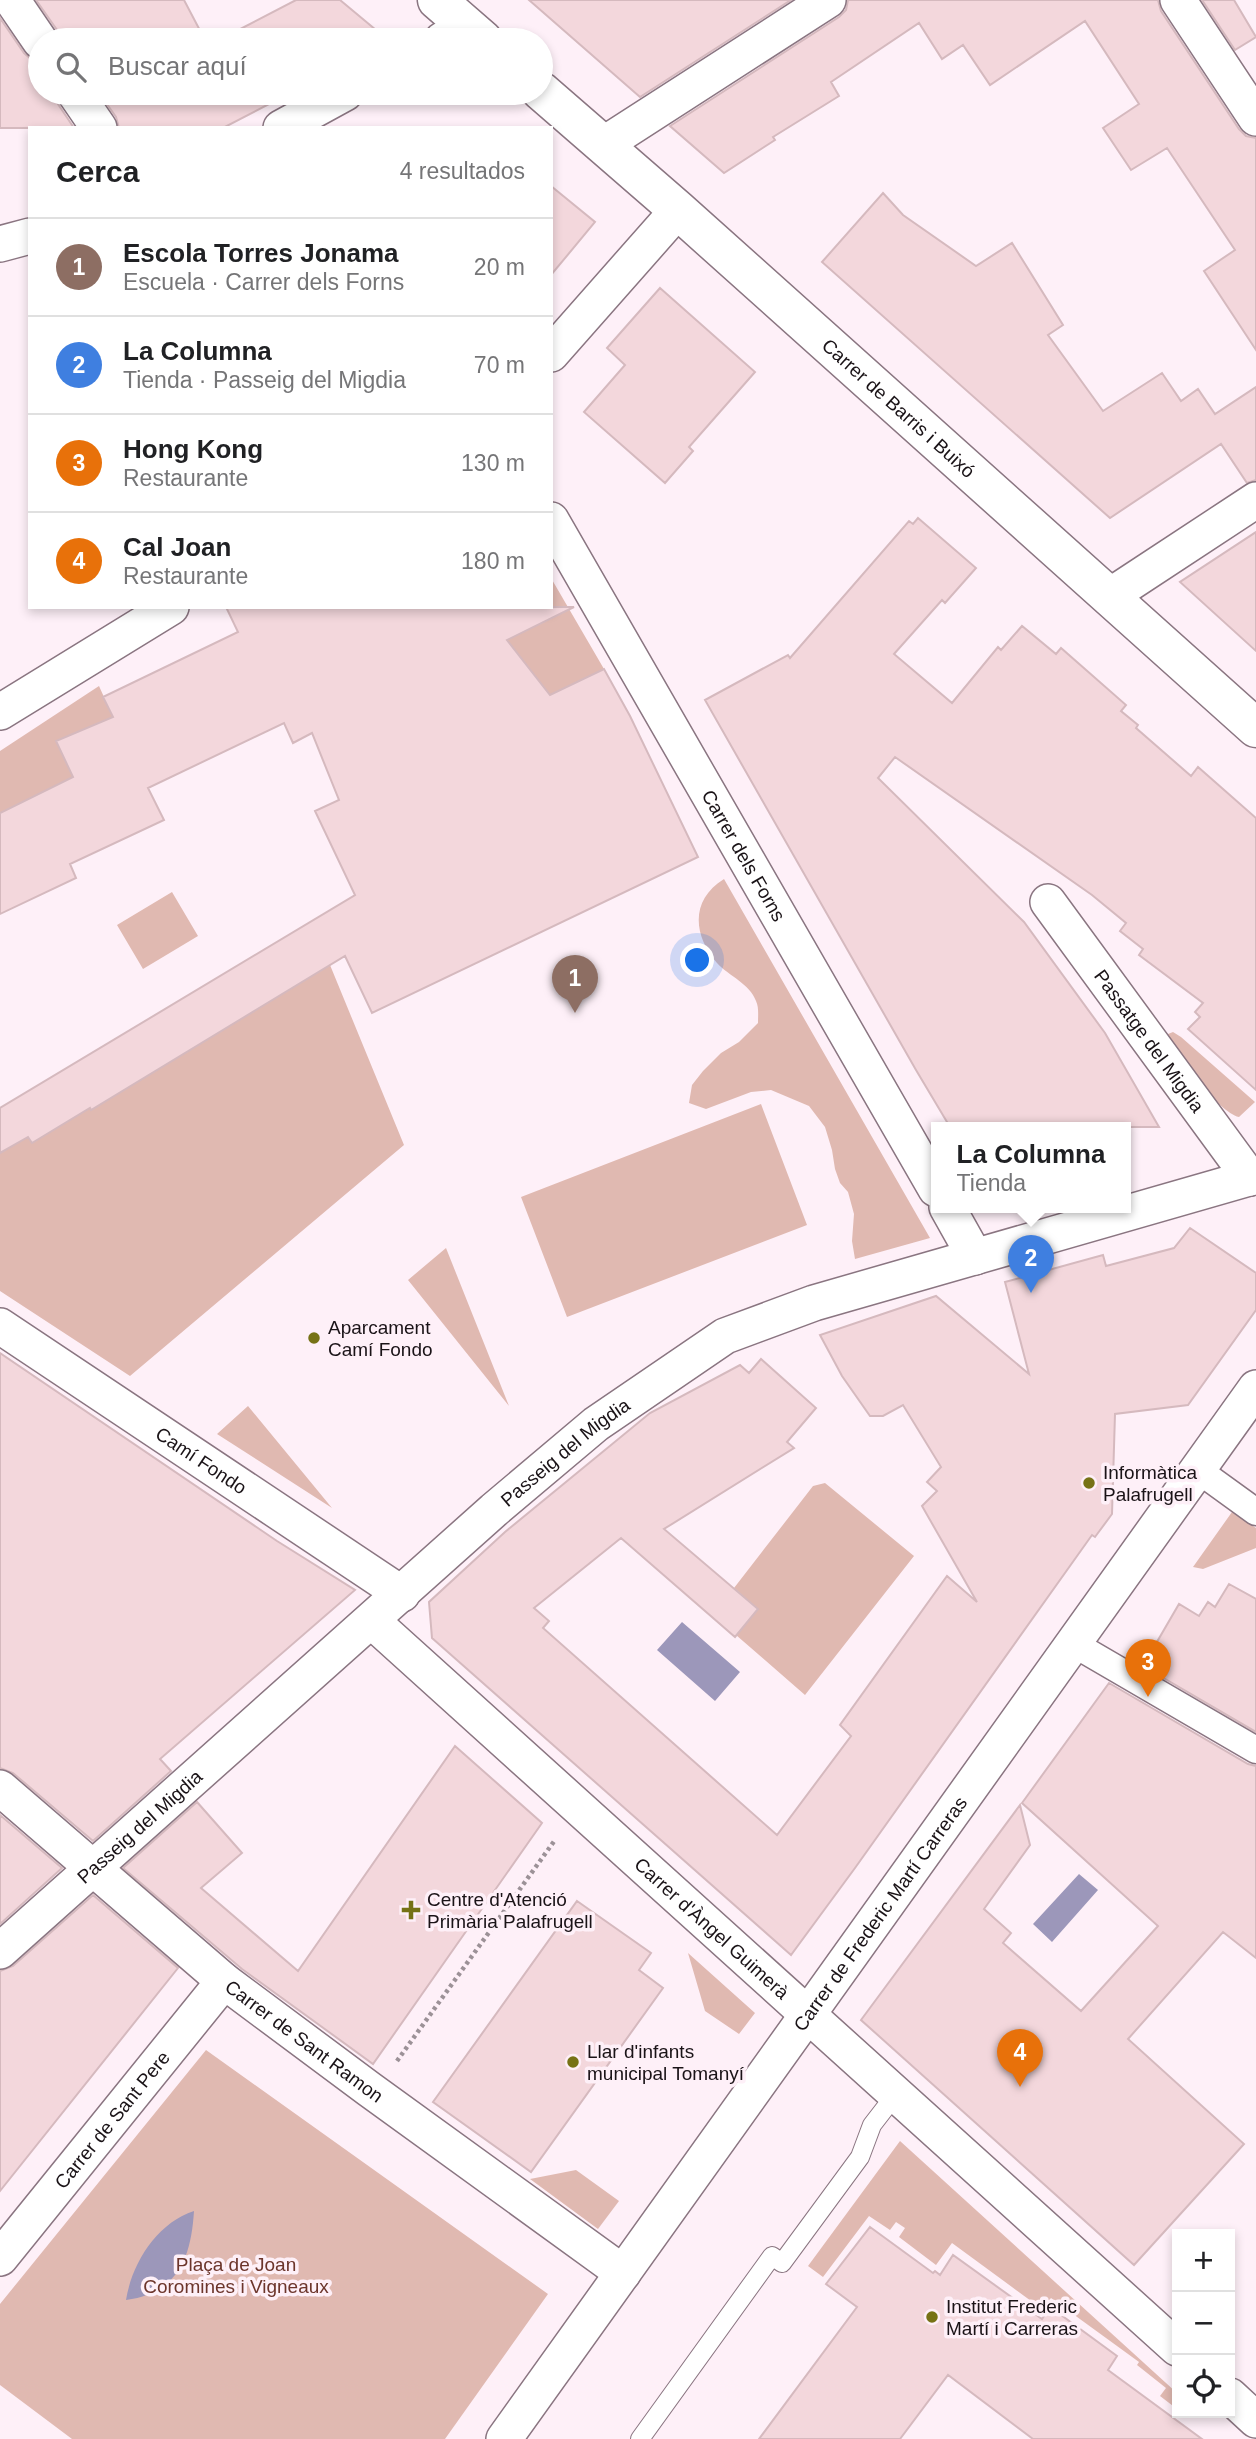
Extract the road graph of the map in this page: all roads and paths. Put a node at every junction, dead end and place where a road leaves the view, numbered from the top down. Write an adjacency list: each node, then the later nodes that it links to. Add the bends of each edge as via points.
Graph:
1 (12, 0): 5 (street)
2 (436, 0): 6 (street)
3 (828, 0): 13 (street)
4 (1178, 0): 10 (street)
5 (31, 28)
6 (458, 28)
7 (553, 101): 13 (street, Carrer de Barris i Buixó)
8 (83, 105): 11 (street)
9 (323, 105): 12 (street)
10 (1256, 118)
11 (98, 126)
12 (285, 126)
13 (603, 145): 14 (street, Carrer de Barris i Buixó)
14 (678, 210): 17 (street); 20 (street, Carrer de Barris i Buixó)
15 (28, 237): 16 (street)
16 (0, 244)
17 (553, 352)
18 (1256, 500): 20 (street)
19 (553, 523): 26 (street, Carrer dels Forns)
20 (1110, 596): 23 (street, Carrer de Barris i Buixó)
21 (168, 609): 22 (street)
22 (0, 712)
23 (1256, 728)
24 (1048, 902): 25 (street, Passatge del Migdia)
25 (1253, 1177): 27 (street, Passeig del Migdia)
26 (931, 1180)
27 (1131, 1212)
28 (950, 1213): 30 (street)
29 (1126, 1213): 30 (street, Passeig del Migdia)
30 (975, 1256): 35 (street, Passeig del Migdia, via 814,1303 725,1336 596,1424)
31 (0, 1326): 35 (street, Camí Fondo)
32 (1256, 1388): 33 (street, Carrer de Frederic Martí Carreras)
33 (1198, 1470): 34 (street); 37 (street, Carrer de Frederic Martí Carreras)
34 (1256, 1511)
35 (402, 1594): 36 (street, Passeig del Migdia)
36 (372, 1621): 40 (street, Carrer d'Àngel Guimerà); 41 (street, Passeig del Migdia)
37 (1074, 1644): 38 (street); 44 (street, Carrer de Frederic Martí Carreras)
38 (1256, 1751)
39 (0, 1788): 41 (street, Carrer de Sant Ramon)
40 (578, 1807): 44 (street, Carrer d'Àngel Guimerà); 45 (path)
41 (93, 1869): 42 (street, Passeig del Migdia); 43 (street, Carrer de Sant Ramon)
42 (0, 1951)
43 (224, 1981): 45 (street, Carrer de Sant Ramon); 47 (street, Carrer de Sant Pere)
44 (807, 2015): 46 (street, Carrer d'Àngel Guimerà); 48 (street, Carrer de Frederic Martí Carreras)
45 (374, 2093): 48 (street, Carrer de Sant Ramon)
46 (896, 2094): 49 (street, Carrer d'Àngel Guimerà); 53 (lane, via 872,2125 860,2157 782,2263 772,2256)
47 (0, 2259)
48 (623, 2273): 52 (street, Carrer de Frederic Martí Carreras)
49 (1172, 2343)
50 (1235, 2401): 51 (street)
51 (1256, 2420)
52 (504, 2439)
53 (640, 2439)

